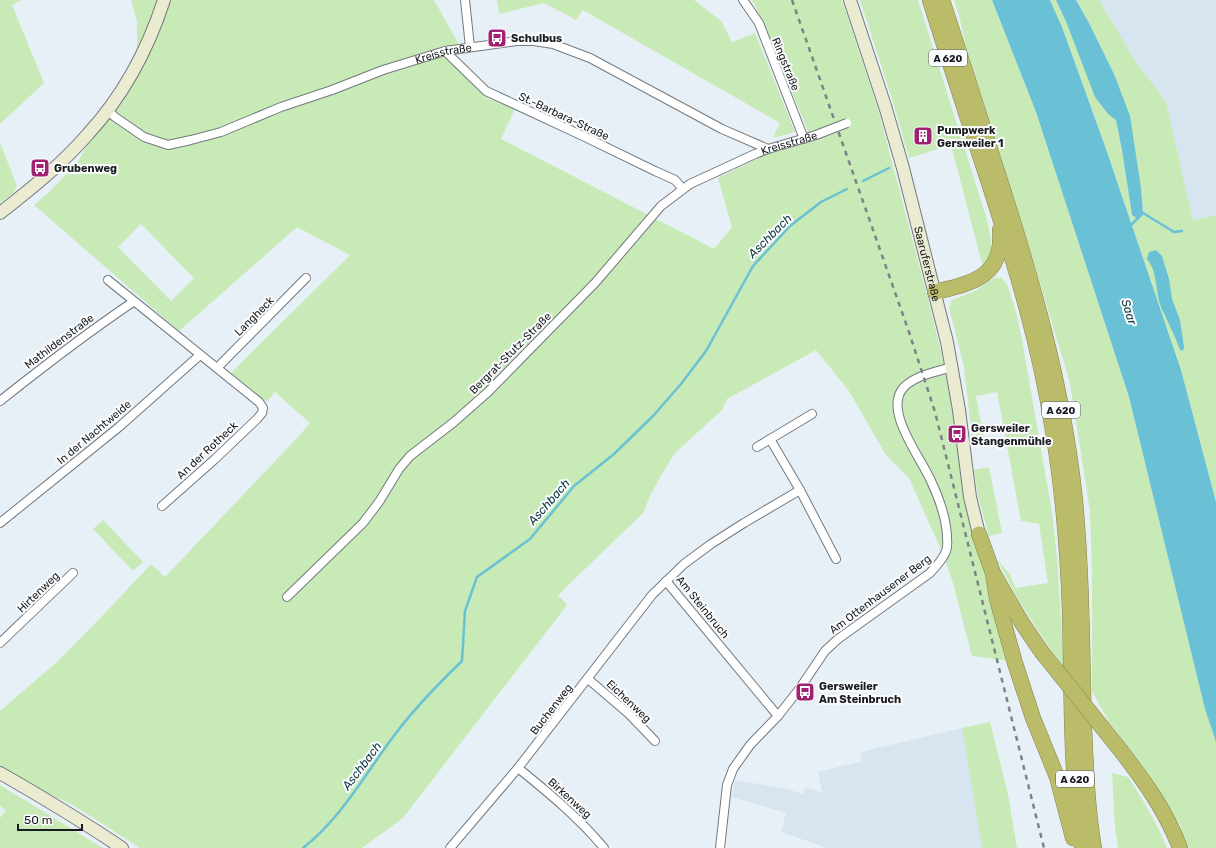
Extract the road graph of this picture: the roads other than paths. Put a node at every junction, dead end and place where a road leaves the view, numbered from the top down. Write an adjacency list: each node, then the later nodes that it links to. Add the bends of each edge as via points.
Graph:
1 (164, 0): 9 (main road, via 151,35 134,69)
2 (465, 0): 7 (street)
3 (743, 0): 11 (street, Ringstraße, via 759,23)
4 (850, 0): 19 (main road, Saaruferstraße, via 885,106)
5 (930, 0): 13 (highway, A 620, via 967,116)
6 (942, 0): 13 (highway, A 620, via 975,102)
7 (470, 47): 8 (street, Kreisstraße); 12 (street, Kreisstraße, via 517,41 553,44 590,58 722,129)
8 (445, 51): 9 (street, Kreisstraße, via 383,70 221,132 168,145 144,137); 14 (street, St.-Barbara-Straße, via 479,86 490,93 675,180)
9 (107, 110): 16 (main road, via 53,170)
10 (847, 123): 11 (street, Kreisstraße, bridge)
11 (804, 138): 12 (street, Kreisstraße)
12 (768, 149): 14 (street, Bergrat-Stutz-Straße)
13 (988, 163): 15 (highway, A 620); 49 (highway, A 620, via 1007,202 1035,296 1055,379 1070,465 1078,553 1085,755)
14 (683, 189): 36 (street, Bergrat-Stutz-Straße, via 661,206 596,283 488,392 410,456 363,523)
15 (996, 205): 19 (highway, via 1000,244 998,255 989,271 972,282); 48 (highway, A 620, via 1026,305 1053,430 1067,557 1074,756)
16 (0, 214)
17 (306, 278): 23 (street, Langheck)
18 (108, 280): 20 (street)
19 (935, 292): 22 (main road, Saaruferstraße)
20 (134, 302): 21 (street); 24 (street, Mathildenstraße, via 97,326)
21 (200, 355): 23 (street); 30 (street, In der Nachtweide, via 119,427)
22 (952, 367): 31 (main road, Saaruferstraße, via 970,497); 39 (street, Am Ottenhausener Berg, via 914,380 904,388 900,393 897,411 940,501 946,528 947,550 930,573 838,639 825,652)
23 (217, 368): 29 (street, An der Rotheck, via 259,402 263,408 262,413)
24 (0, 401)
25 (812, 414): 26 (street)
26 (770, 439): 27 (street); 28 (street)
27 (757, 447)
28 (800, 490): 32 (street); 35 (street, Am Steinbruch, via 716,541 684,564)
29 (162, 506)
30 (0, 523)
31 (979, 534): 34 (highway)
32 (836, 559)
33 (73, 573): 37 (street, Hirtenweg)
34 (993, 573): 47 (highway, via 997,599 1015,663 1033,718 1057,777); 50 (highway, bridge, via 1041,651 1122,752 1155,798)
35 (666, 581): 38 (street, Buchenweg, via 652,595); 39 (street, Am Steinbruch)
36 (287, 597)
37 (0, 643)
38 (588, 679): 40 (street, Eichenweg, via 629,714); 41 (street, Buchenweg)
39 (778, 716): 46 (street, Am Ottenhausener Berg, via 750,745 733,769 727,785)
40 (655, 741)
41 (518, 768): 44 (street, Buchenweg); 45 (street, Birkenweg, via 563,805)
42 (0, 773): 43 (main road)
43 (122, 848)
44 (450, 848)
45 (604, 848)
46 (720, 848)
47 (1076, 848)
48 (1082, 848)
49 (1094, 848)
50 (1180, 848)

